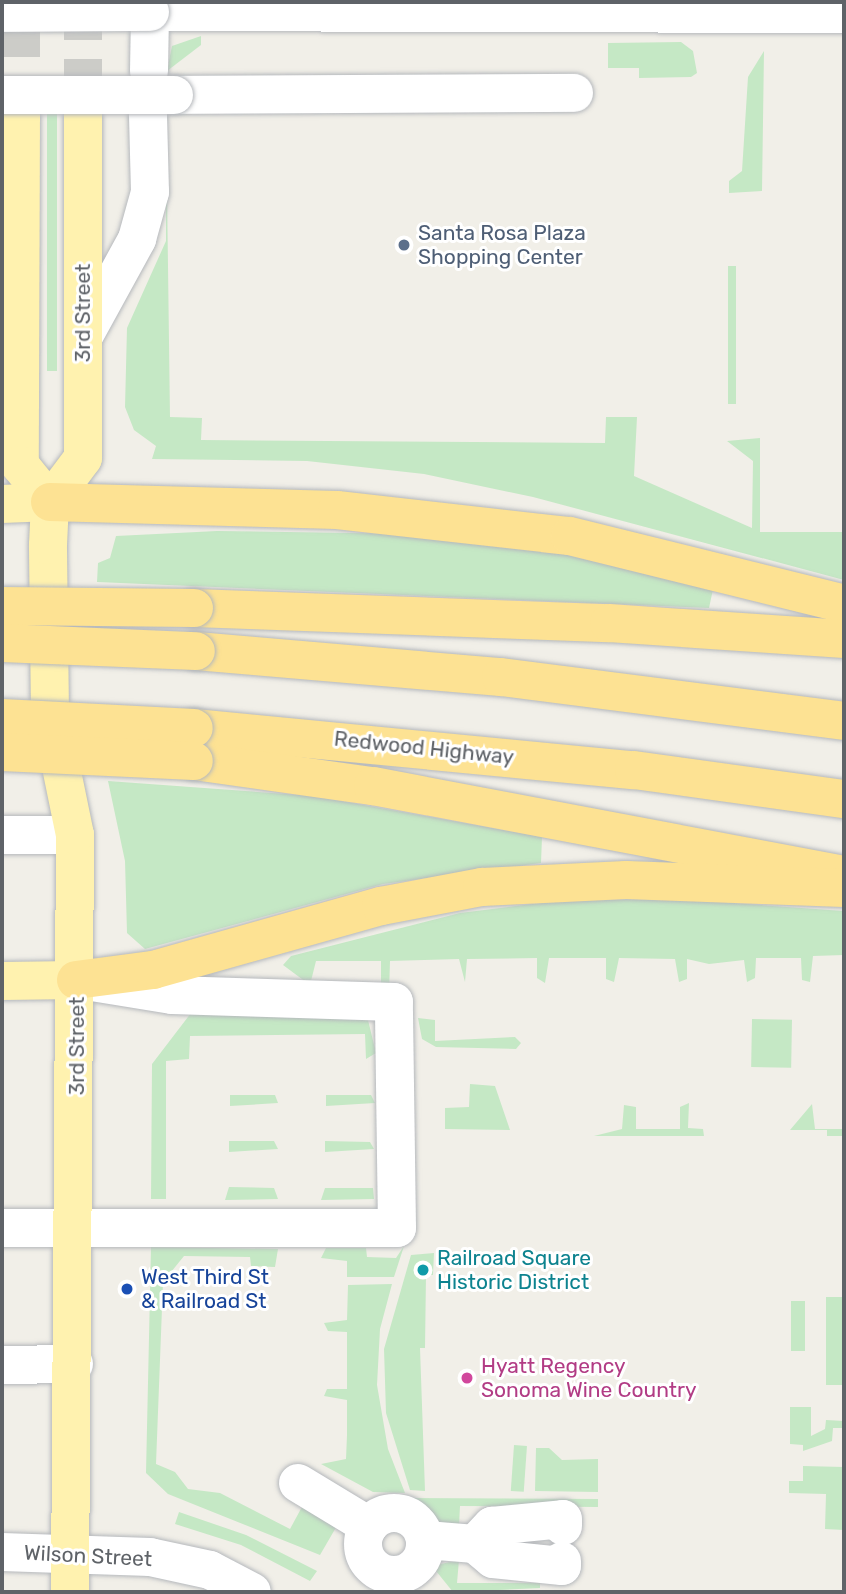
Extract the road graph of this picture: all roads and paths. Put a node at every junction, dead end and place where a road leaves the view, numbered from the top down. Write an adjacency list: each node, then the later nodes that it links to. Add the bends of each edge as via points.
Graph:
1 (723, 6): 2 (street, via 550,27 247,28); 4 (street)
2 (150, 12): 3 (street, bridge); 5 (street)
3 (2, 13)
4 (844, 14)
5 (157, 93): 6 (street); 7 (street, bridge); 10 (street, via 150,192 137,239)
6 (574, 93)
7 (11, 104): 9 (main road)
8 (83, 114): 10 (main road, 3rd Street)
9 (11, 322): 11 (main road, via 20,465)
10 (83, 337): 11 (main road, 3rd Street, via 83,458)
11 (50, 502): 12 (main road); 13 (highway, via 337,510 569,536); 23 (main road, 3rd Street, via 50,713)
12 (2, 504)
13 (844, 604)
14 (2, 606): 15 (highway, bridge, via 194,608)
15 (844, 639)
16 (2, 643): 18 (highway, bridge, via 196,651 513,678)
17 (2, 718): 19 (highway, Redwood Highway, bridge)
18 (844, 721)
19 (194, 745): 20 (highway, bridge); 21 (highway, Redwood Highway, via 634,770); 24 (highway, via 373,786)
20 (2, 752)
21 (831, 797)
22 (2, 835): 23 (street)
23 (75, 835): 26 (main road, 3rd Street)
24 (844, 876)
25 (844, 888): 26 (highway, via 626,880 472,888 369,909 153,970)
26 (76, 980): 27 (main road); 29 (main road, 3rd Street); 29 (street, via 173,995 394,1002 397,1228)
27 (2, 981)
28 (2, 1228): 29 (street)
29 (76, 1228): 30 (main road, 3rd Street)
30 (74, 1364): 31 (street); 36 (main road, 3rd Street)
31 (2, 1365)
32 (298, 1483): 33 (street)
33 (369, 1526): 37 (street, via 384,1514 403,1514 418,1523); 38 (street)
34 (563, 1543): 37 (street, via 563,1519 492,1526 475,1544)
35 (2, 1552): 36 (street, Wilson Street)
36 (70, 1552): 39 (main road, 3rd Street); 40 (street, Wilson Street, via 150,1557 210,1570)
37 (423, 1567): 38 (street)
38 (365, 1580)
39 (70, 1592)
40 (253, 1592)

